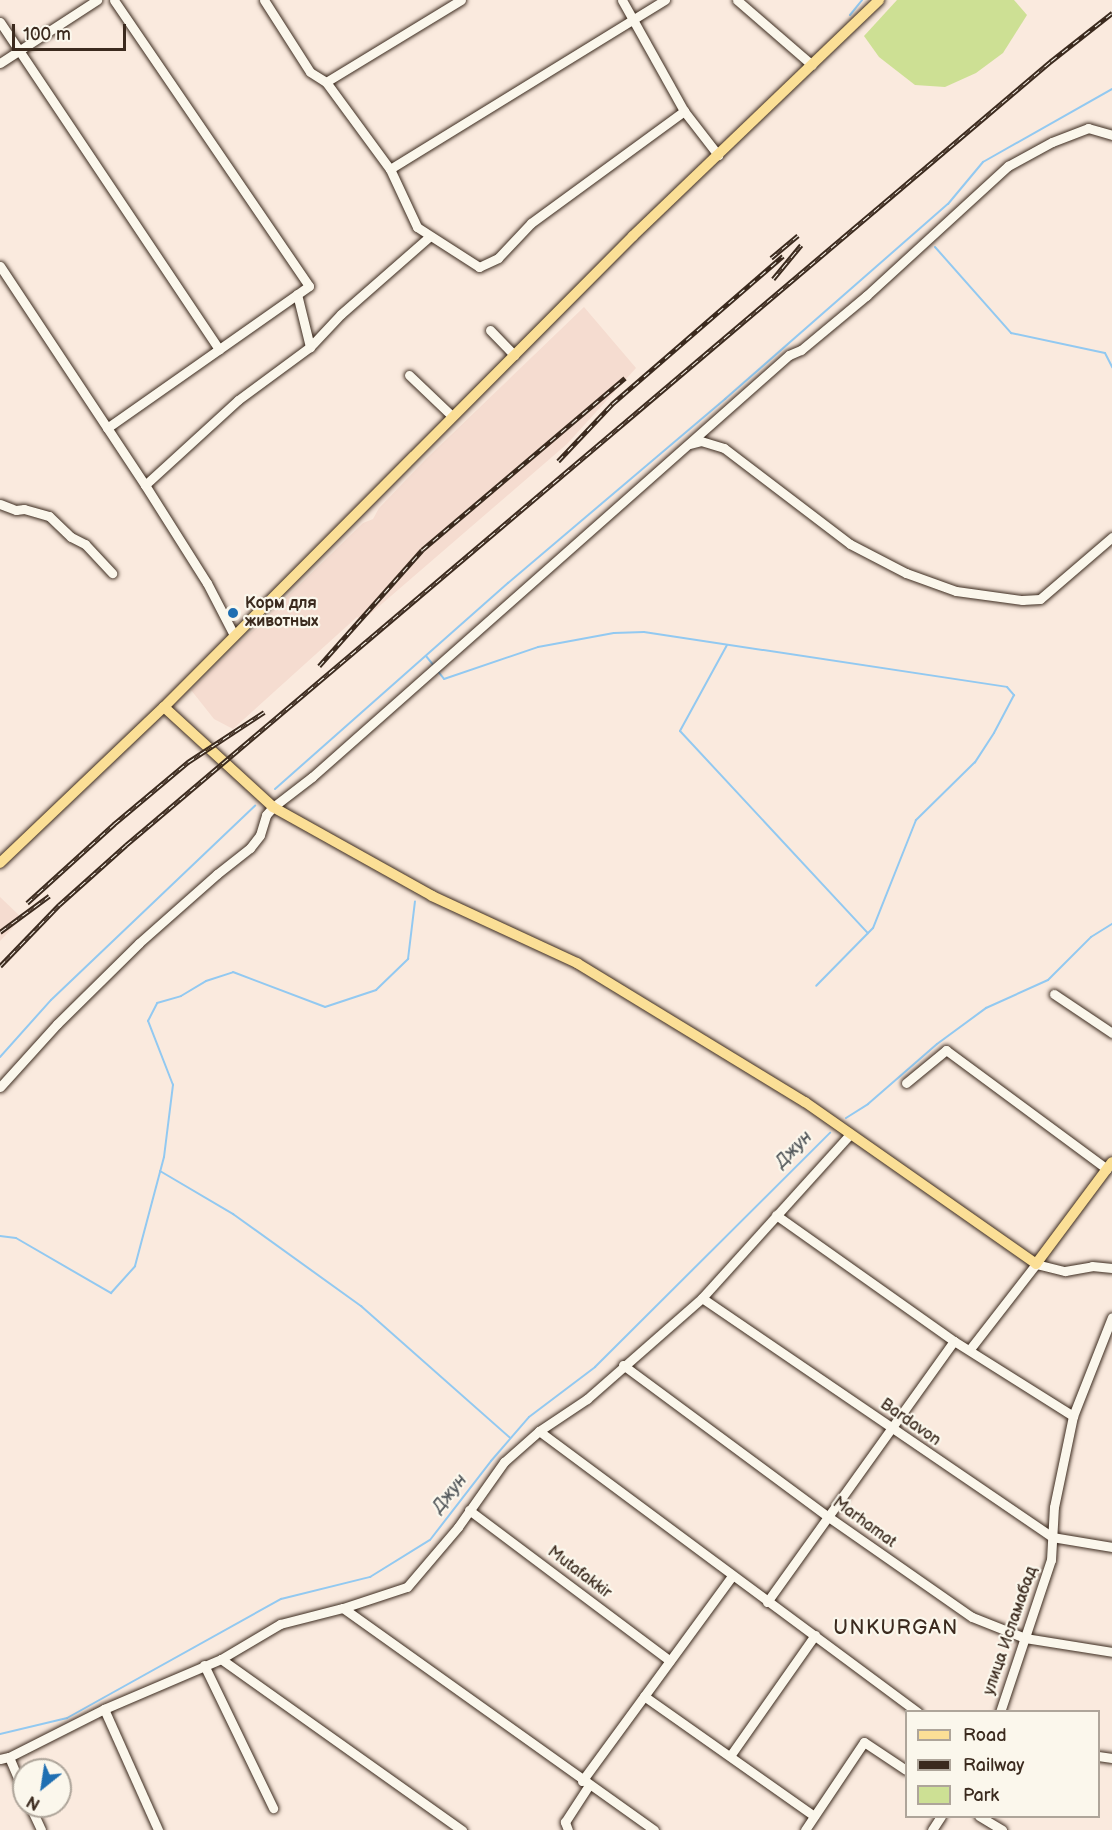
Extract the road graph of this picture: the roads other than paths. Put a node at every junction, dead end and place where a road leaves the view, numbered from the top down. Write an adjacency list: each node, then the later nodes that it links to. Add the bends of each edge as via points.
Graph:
1 (97, 0): 11 (street)
2 (114, 0): 21 (street, via 309,286)
3 (461, 0): 14 (street)
4 (622, 0): 9 (street)
5 (665, 0): 9 (street)
6 (737, 0): 13 (street)
7 (879, 0): 13 (main road)
8 (269, 2): 14 (street, via 310,72)
9 (633, 19): 15 (street); 18 (street)
10 (0, 22): 11 (street)
11 (18, 50): 12 (street); 24 (street)
12 (0, 63)
13 (812, 65): 17 (main road)
14 (326, 82): 18 (street)
15 (684, 111): 17 (street); 19 (street, via 531,223 489,263 479,267)
16 (1112, 135): 29 (street, via 1088,129 1052,142 1008,166 866,296 801,350 789,355)
17 (718, 154): 25 (main road)
18 (390, 169): 19 (street, via 417,227)
19 (429, 237): 23 (street, via 341,314)
20 (0, 266): 28 (street)
21 (297, 294): 23 (street); 24 (street)
22 (490, 330): 25 (street)
23 (310, 348): 32 (street, via 238,400)
24 (219, 349): 28 (street)
25 (514, 355): 27 (main road)
26 (409, 375): 27 (street)
27 (452, 416): 36 (main road)
28 (107, 428): 32 (street)
29 (705, 430): 30 (street); 31 (street)
30 (689, 444): 31 (street, via 701,441); 38 (street)
31 (724, 447): 34 (street, via 850,544 906,573 956,591 1040,599)
32 (145, 485): 36 (street, via 207,583)
33 (0, 504): 35 (street, via 49,516 71,537 85,544)
34 (1112, 537)
35 (112, 573)
36 (234, 635): 37 (main road)
37 (164, 707): 38 (main road); 39 (main road)
38 (273, 807): 43 (street, via 250,848 140,943 57,1024); 44 (main road, via 432,896 577,963 805,1102)
39 (0, 863)
40 (1054, 994): 41 (street)
41 (1112, 1033)
42 (906, 1083): 45 (street, via 946,1050)
43 (0, 1087)
44 (850, 1134): 46 (street); 47 (main road)
45 (1110, 1166): 47 (main road)
46 (776, 1215): 49 (street); 51 (street)
47 (1036, 1264): 48 (street, via 1065,1271 1092,1266); 52 (street)
48 (1112, 1268)
49 (702, 1298): 53 (street); 55 (street, Bardavon)
50 (1112, 1317): 54 (street, улица Исламабад)
51 (954, 1341): 52 (street); 55 (street)
52 (970, 1349): 54 (street)
53 (622, 1365): 56 (street, via 587,1399); 58 (street, Marhamat)
54 (1073, 1416): 59 (street, улица Исламабад)
55 (890, 1428): 58 (street); 59 (street, Bardavon)
56 (539, 1431): 57 (street, via 504,1462); 61 (street)
57 (469, 1510): 63 (street, via 407,1587); 68 (street, Mutafakkir)
58 (830, 1518): 62 (street); 65 (street, Marhamat, via 972,1617)
59 (1052, 1537): 60 (street, Bardavon); 65 (street, улица Исламабад, via 1051,1560)
60 (1112, 1547)
61 (732, 1576): 62 (street); 68 (street)
62 (767, 1602): 64 (street)
63 (343, 1608): 67 (street, via 280,1624); 78 (street)
64 (815, 1635): 72 (street); 74 (street)
65 (1025, 1638): 66 (street, Marhamat); 73 (street, улица Исламабад)
66 (1112, 1652)
67 (221, 1659): 69 (street); 83 (street)
68 (670, 1661): 70 (street)
69 (204, 1665): 71 (street); 79 (street)
70 (644, 1696): 74 (street); 78 (street)
71 (104, 1709): 75 (street); 82 (street)
72 (915, 1710)
73 (1001, 1710)
74 (730, 1756): 80 (street)
75 (4, 1758): 77 (street)
76 (905, 1769): 80 (street, via 864,1742)
77 (12, 1771)
78 (585, 1783): 84 (street, via 565,1822); 85 (street)
79 (273, 1808)
80 (814, 1816): 86 (street)
81 (983, 1818): 87 (street)
82 (158, 1830)
83 (462, 1830)
84 (568, 1830)
85 (654, 1830)
86 (805, 1830)
87 (1002, 1830)

